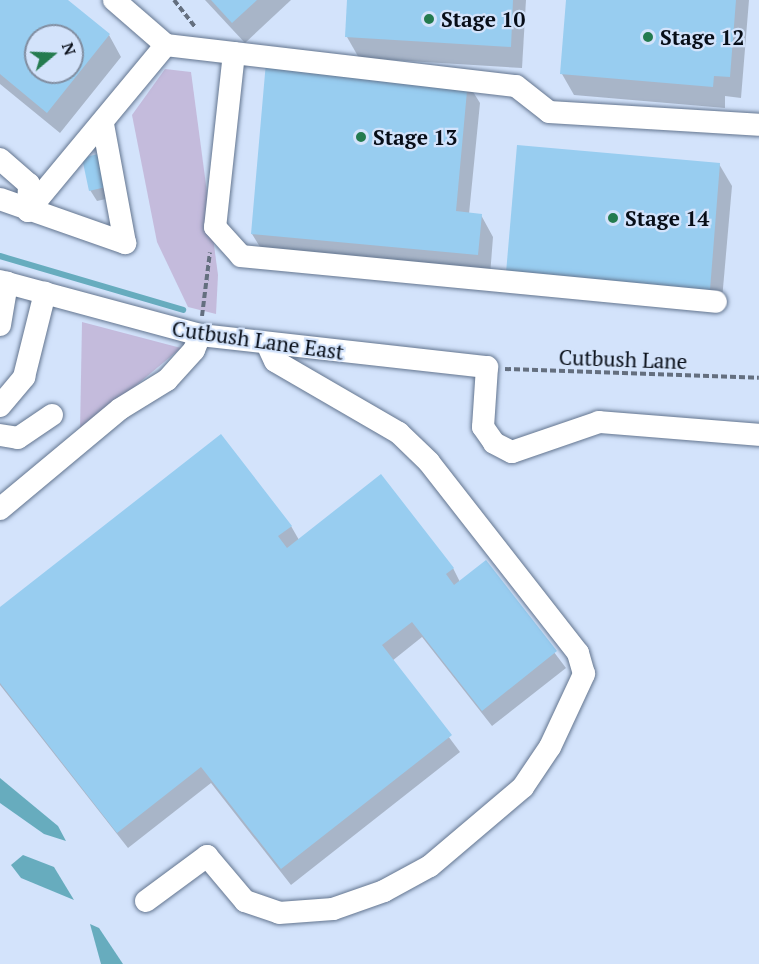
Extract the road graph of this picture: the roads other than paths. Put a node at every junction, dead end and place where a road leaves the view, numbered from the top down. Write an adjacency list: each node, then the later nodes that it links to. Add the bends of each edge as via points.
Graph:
1 (114, 0): 2 (street)
2 (166, 45): 3 (street); 4 (street)
3 (234, 53): 5 (street, via 516,86 549,112); 11 (street, via 215,227 241,256)
4 (103, 124): 8 (street); 8 (street, via 125,243)
5 (759, 125)
6 (0, 159): 8 (street, via 29,184)
7 (0, 199): 8 (street)
8 (28, 211)
9 (3, 282): 10 (street, Cutbush Lane East); 12 (street)
10 (45, 292): 13 (street, Cutbush Lane East); 15 (street, via 24,376)
11 (716, 302)
12 (0, 325)
13 (200, 335): 14 (street, Cutbush Lane East); 19 (street, via 194,350 167,380 120,409)
14 (268, 346): 18 (street, Cutbush Lane East, via 487,367 483,427 494,443 512,452 599,422); 20 (street, via 275,361 399,433 429,462 578,653 584,674 550,747 523,787 430,866 384,891 333,909 279,913 244,901 207,856)
15 (0, 406)
16 (52, 415): 17 (street, via 18,438)
17 (0, 435)
18 (759, 435)
19 (0, 509)
20 (146, 901)

